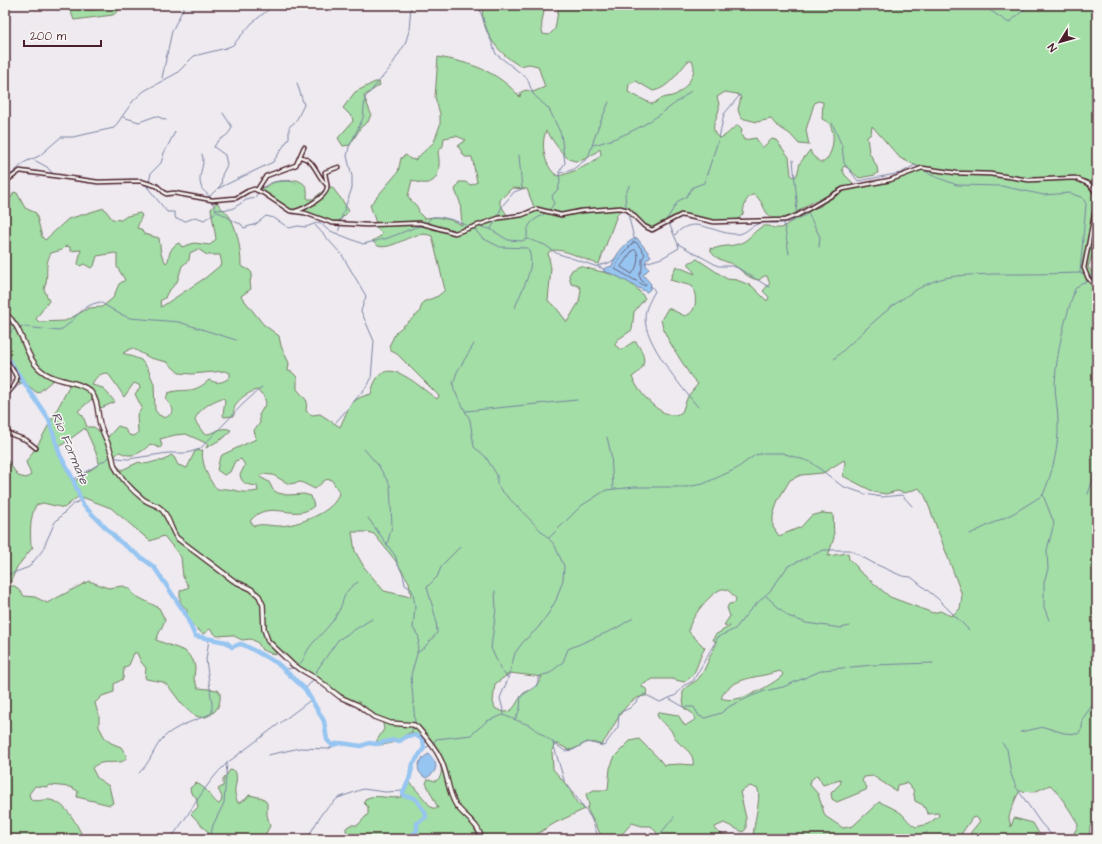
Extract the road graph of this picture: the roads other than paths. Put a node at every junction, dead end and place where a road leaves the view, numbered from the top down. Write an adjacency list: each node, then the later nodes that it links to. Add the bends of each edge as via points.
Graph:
1 (304, 147): 2 (street)
2 (301, 157): 5 (street, via 311,161); 6 (street, via 294,167 266,176)
3 (339, 167): 5 (street, via 325,172)
4 (5, 182): 6 (street, via 20,171 98,182 140,180 157,186 166,194 174,193 212,200 236,198 248,191)
5 (327, 184): 9 (street, via 326,192 313,204)
6 (257, 190): 9 (street)
7 (1097, 194): 9 (street, via 1089,184 1071,178 1029,180 922,168 890,180 843,190 791,218 774,221 721,222 681,215 652,230 644,226 628,210 620,208 561,215 537,209 522,215 499,218 455,233 420,223 336,223)
8 (1097, 200): 10 (street, via 1084,268 1088,278)
9 (294, 212)
10 (1097, 288)
11 (5, 313): 16 (main road, via 14,321 28,353 45,374 84,387 91,392 96,400 100,423 115,466 123,478 143,499 159,507 177,538 258,596 263,605 264,629 268,641 275,649 293,665 374,717 418,728 441,758 454,800 477,827)
12 (5, 359): 13 (street, via 17,375 18,381)
13 (5, 396)
14 (5, 428): 15 (street, via 10,434 26,440)
15 (36, 448)
16 (481, 839)

